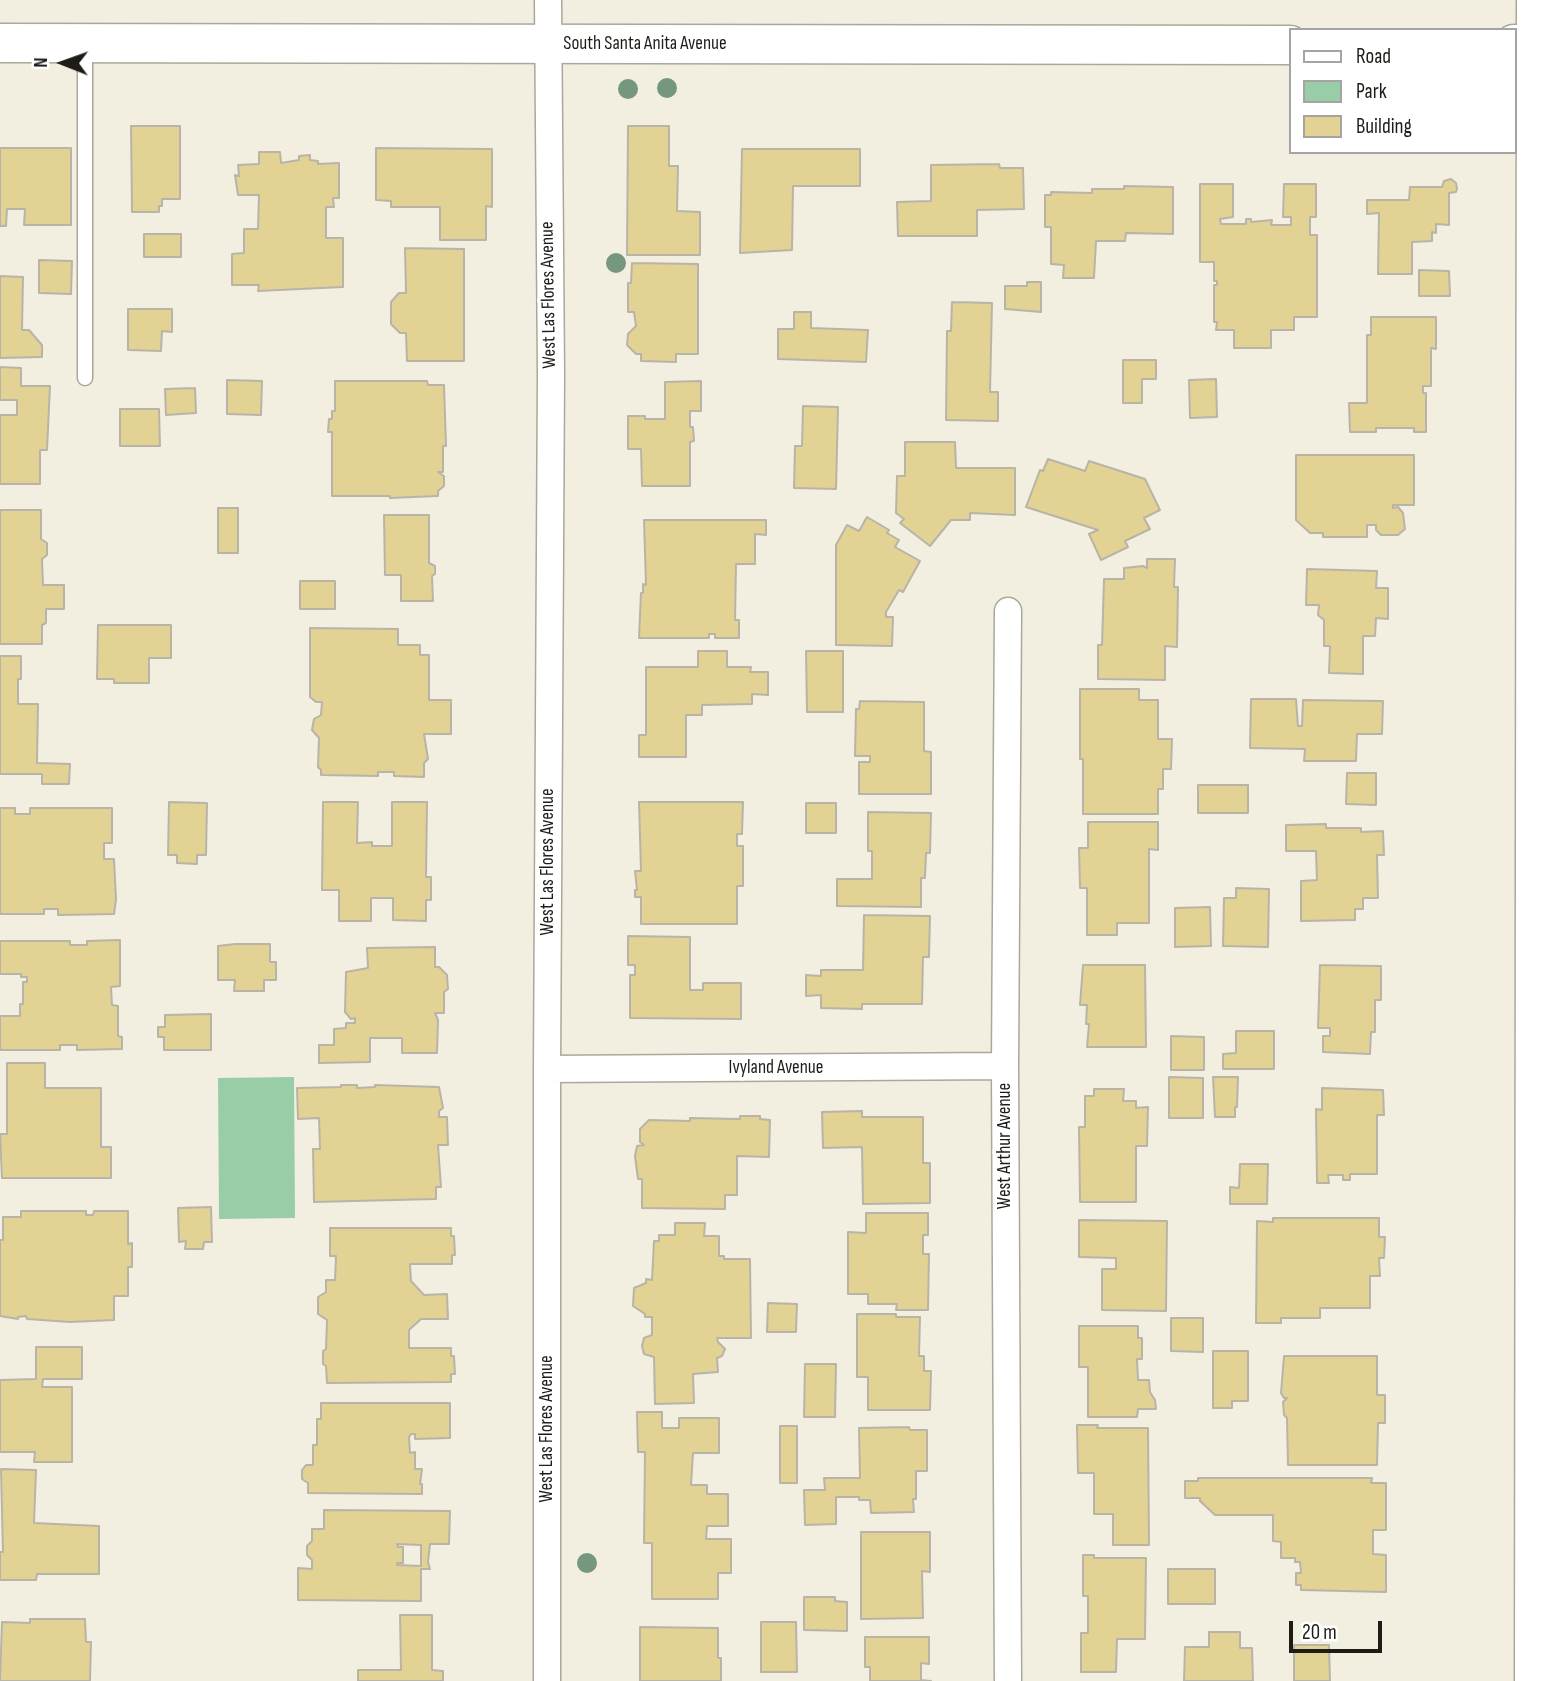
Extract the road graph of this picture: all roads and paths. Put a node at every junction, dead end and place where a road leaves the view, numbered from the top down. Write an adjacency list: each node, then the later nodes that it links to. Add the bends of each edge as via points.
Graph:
1 (548, 0): 5 (street, West Las Flores Avenue)
2 (1536, 0): 7 (street)
3 (0, 43): 4 (street, South Santa Anita Avenue)
4 (86, 43): 5 (street, South Santa Anita Avenue); 8 (lane)
5 (547, 44): 6 (street, South Santa Anita Avenue); 11 (street, West Las Flores Avenue, via 551,373)
6 (1288, 45)
7 (1532, 45): 14 (street)
8 (85, 378)
9 (1008, 611): 10 (street, West Arthur Avenue)
10 (1004, 1066): 11 (street, Ivyland Avenue); 13 (street, West Arthur Avenue)
11 (547, 1069): 12 (street, West Las Flores Avenue)
12 (548, 1681)
13 (1008, 1681)
14 (1534, 1681)

